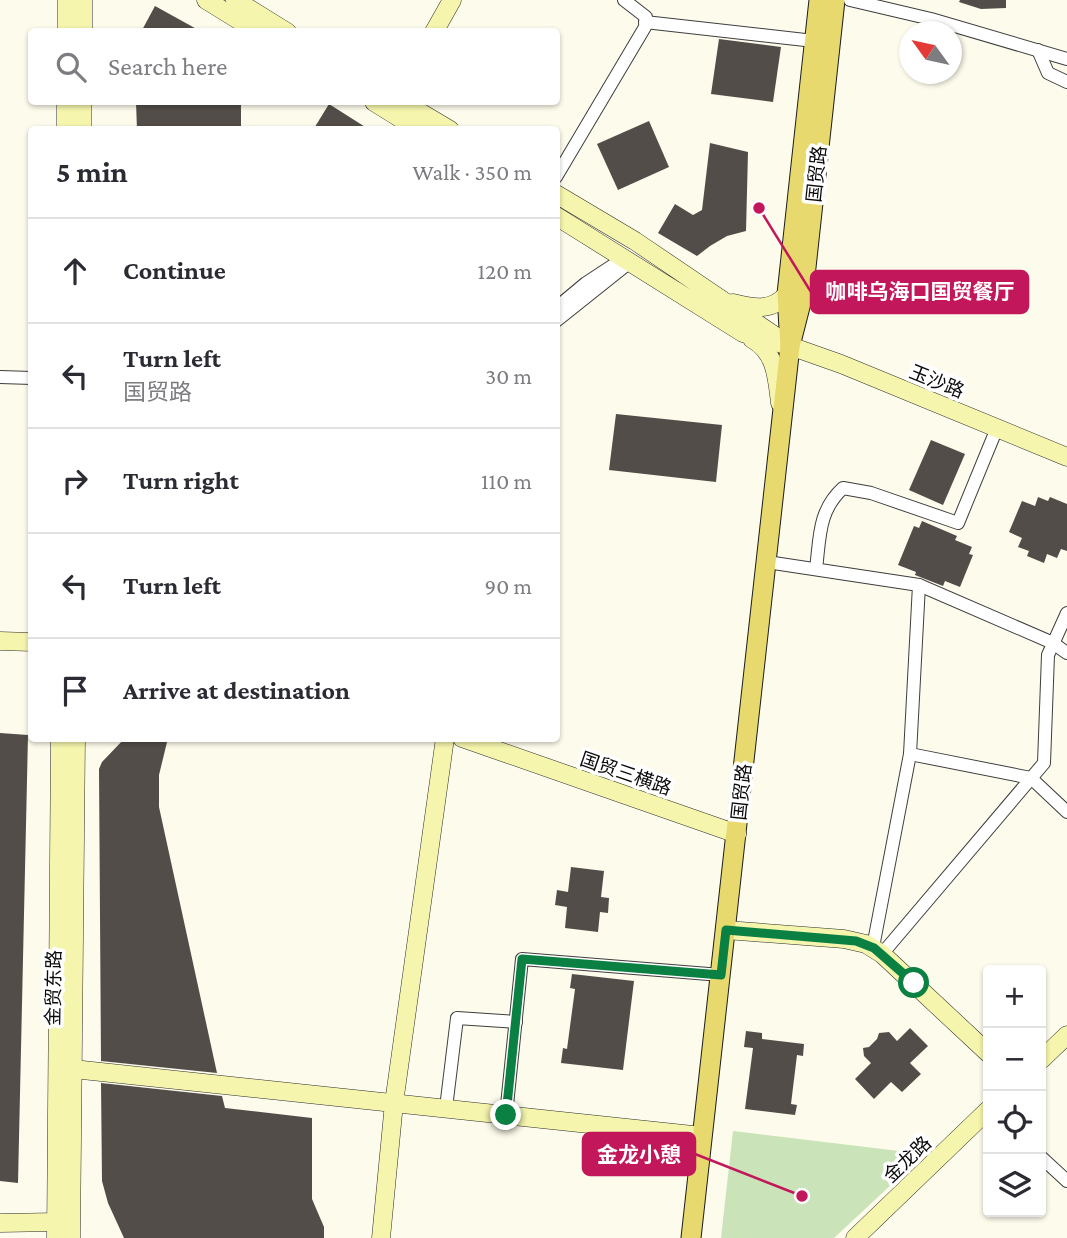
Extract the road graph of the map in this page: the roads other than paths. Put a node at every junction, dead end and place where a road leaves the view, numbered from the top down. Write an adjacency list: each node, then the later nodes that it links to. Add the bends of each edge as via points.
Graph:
1 (67, 0): 11 (main road)
2 (83, 0): 12 (main road)
3 (206, 0): 13 (main road)
4 (235, 0): 14 (main road)
5 (452, 0): 15 (main road)
6 (624, 0): 10 (street, via 646,17)
7 (819, 0): 16 (main road, 国贸路)
8 (835, 0): 32 (main road, 国贸路)
9 (850, 0): 17 (street)
10 (645, 22): 16 (street); 28 (street)
11 (67, 28)
12 (83, 28)
13 (252, 28)
14 (281, 28)
15 (436, 28)
16 (814, 41): 32 (main road, 国贸路)
17 (1038, 50): 18 (street); 19 (street, via 1048,73)
18 (1067, 59)
19 (1067, 82)
20 (66, 105): 24 (main road)
21 (82, 105): 25 (main road)
22 (390, 105): 26 (main road)
23 (391, 105): 27 (main road)
24 (66, 126)
25 (82, 126)
26 (414, 126)
27 (441, 126)
28 (560, 170)
29 (560, 196): 33 (main road, 玉沙路)
30 (560, 218): 31 (main road, 玉沙路)
31 (627, 260): 34 (street, via 586,283); 35 (street); 36 (main road, 玉沙路)
32 (795, 294): 33 (main road, via 761,308); 37 (main road, 国贸路); 38 (main road, via 802,340)
33 (723, 300): 37 (main road, 玉沙路)
34 (560, 305)
35 (560, 318)
36 (743, 333): 37 (main road, 玉沙路); 41 (main road, via 768,353)
37 (790, 346): 38 (main road, 玉沙路); 41 (main road, 国贸路)
38 (822, 358): 42 (main road, 玉沙路)
39 (0, 377): 40 (street)
40 (28, 377)
41 (783, 417): 44 (main road, 国贸路)
42 (997, 428): 43 (main road, 玉沙路); 45 (street, via 958,523 843,488 823,515)
43 (1067, 457)
44 (767, 562): 45 (street); 59 (main road, 国贸路)
45 (816, 569): 46 (street)
46 (919, 585): 50 (street); 56 (street)
47 (1067, 613): 50 (street)
48 (0, 641): 49 (main road)
49 (28, 642)
50 (1053, 643): 51 (street); 57 (street, via 1048,655 1044,763)
51 (1067, 653)
52 (61, 742): 76 (main road, 金贸东路)
53 (76, 742): 67 (main road, 金贸东路)
54 (444, 742): 68 (main road)
55 (472, 742): 59 (main road, 国贸三横路)
56 (911, 754): 57 (street); 61 (street)
57 (1031, 778): 58 (street); 61 (street)
58 (1067, 812)
59 (737, 834): 60 (main road, 国贸路)
60 (726, 930): 61 (main road, via 844,939); 62 (main road, 国贸路)
61 (877, 951): 65 (main road)
62 (721, 975): 63 (street, via 522,959); 72 (main road, 国贸路)
63 (516, 1022): 69 (street, via 457,1018); 70 (street)
64 (1067, 1035): 66 (main road)
65 (983, 1048)
66 (1046, 1055)
67 (73, 1069): 68 (main road); 77 (main road, 金贸东路)
68 (394, 1103): 69 (main road); 78 (main road)
69 (446, 1108): 70 (main road)
70 (506, 1115): 72 (main road)
71 (983, 1116): 80 (main road, 金龙路)
72 (702, 1136): 79 (main road, 国贸路)
73 (1046, 1162): 74 (street)
74 (1067, 1181)
75 (0, 1223): 76 (main road)
76 (56, 1230)
77 (71, 1238)
78 (381, 1238)
79 (691, 1238)
80 (855, 1238)

